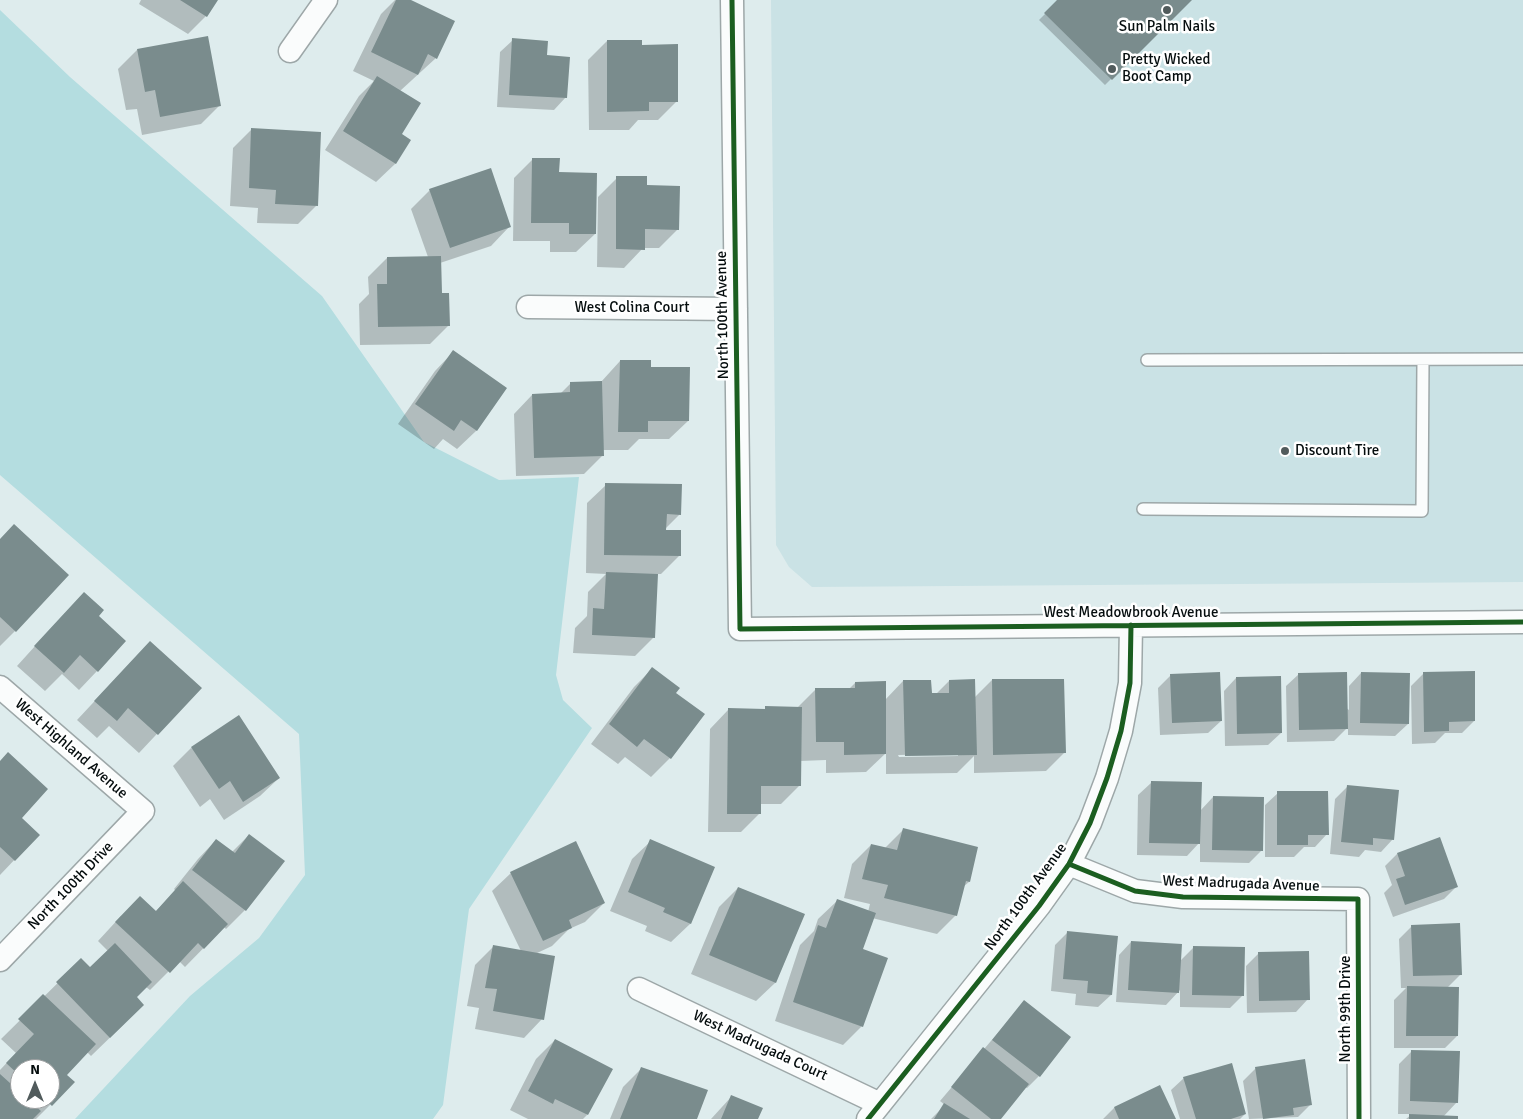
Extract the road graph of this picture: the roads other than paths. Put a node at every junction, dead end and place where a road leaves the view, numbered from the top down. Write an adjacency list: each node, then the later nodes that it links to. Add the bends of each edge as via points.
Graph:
1 (326, 0): 3 (street)
2 (732, 0): 5 (street, North 100th Avenue)
3 (290, 51)
4 (528, 307): 5 (street, West Colina Court)
5 (736, 308): 12 (street, North 100th Avenue)
6 (1523, 359): 8 (lane)
7 (1148, 360): 8 (lane)
8 (1423, 360): 9 (lane, via 1422,511)
9 (1143, 508)
10 (1523, 622): 11 (street, West Meadowbrook Avenue)
11 (1131, 625): 12 (street, West Meadowbrook Avenue); 15 (street, North 100th Avenue, via 1130,683 1121,731 1094,814)
12 (740, 629)
13 (0, 687): 14 (street, West Highland Avenue)
14 (143, 811): 17 (street, North 100th Drive)
15 (1069, 864): 16 (street, West Madrugada Avenue, via 1135,891 1173,896); 19 (street, North 100th Avenue)
16 (1358, 899): 20 (street, North 99th Drive)
17 (0, 960)
18 (639, 989): 19 (street, West Madrugada Court)
19 (874, 1111)
20 (1358, 1119)

